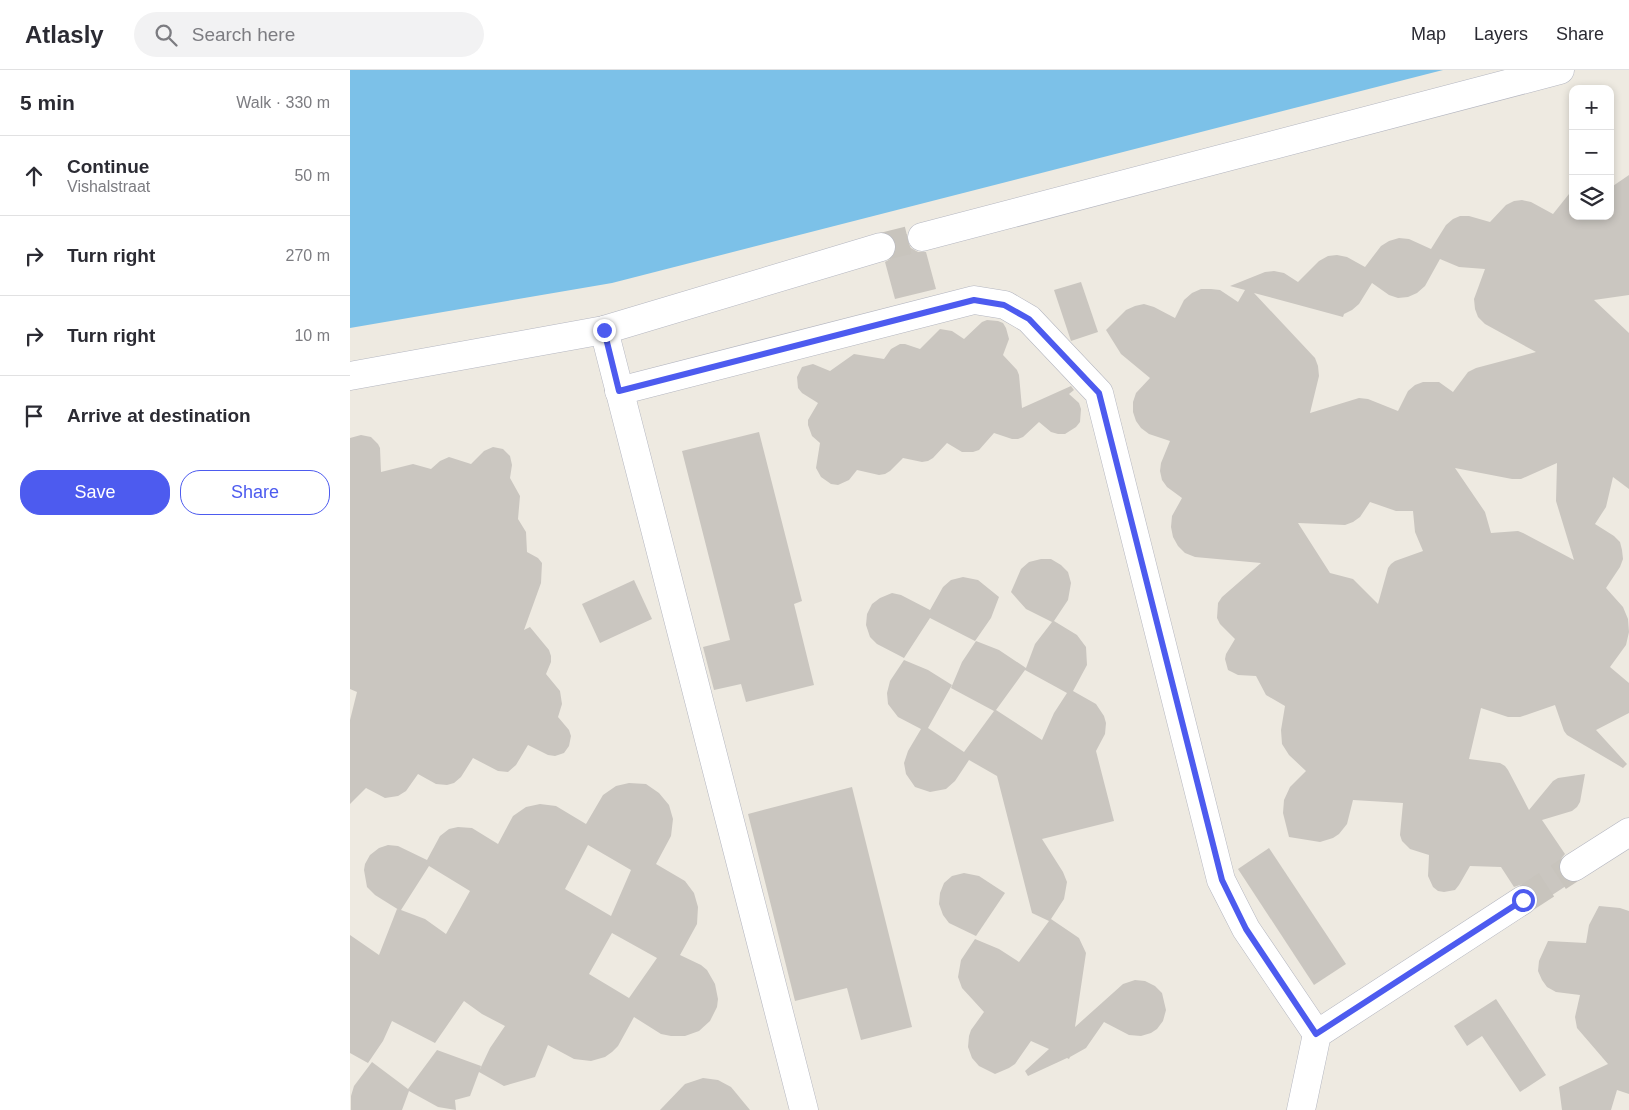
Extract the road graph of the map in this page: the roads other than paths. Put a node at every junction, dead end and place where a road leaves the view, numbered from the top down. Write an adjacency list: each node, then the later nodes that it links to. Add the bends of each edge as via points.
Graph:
1 (1560, 70): 2 (lane)
2 (922, 237)
3 (881, 247): 4 (lane)
4 (604, 330): 5 (lane); 6 (lane)
5 (350, 376)
6 (619, 391): 10 (lane, via 974,300 1004,305 1029,319 1099,393 1222,880 1246,929); 11 (lane)
7 (1629, 832): 8 (lane)
8 (1574, 867)
9 (1523, 900): 10 (lane)
10 (1316, 1034): 12 (lane)
11 (804, 1110)
12 (1301, 1110)

